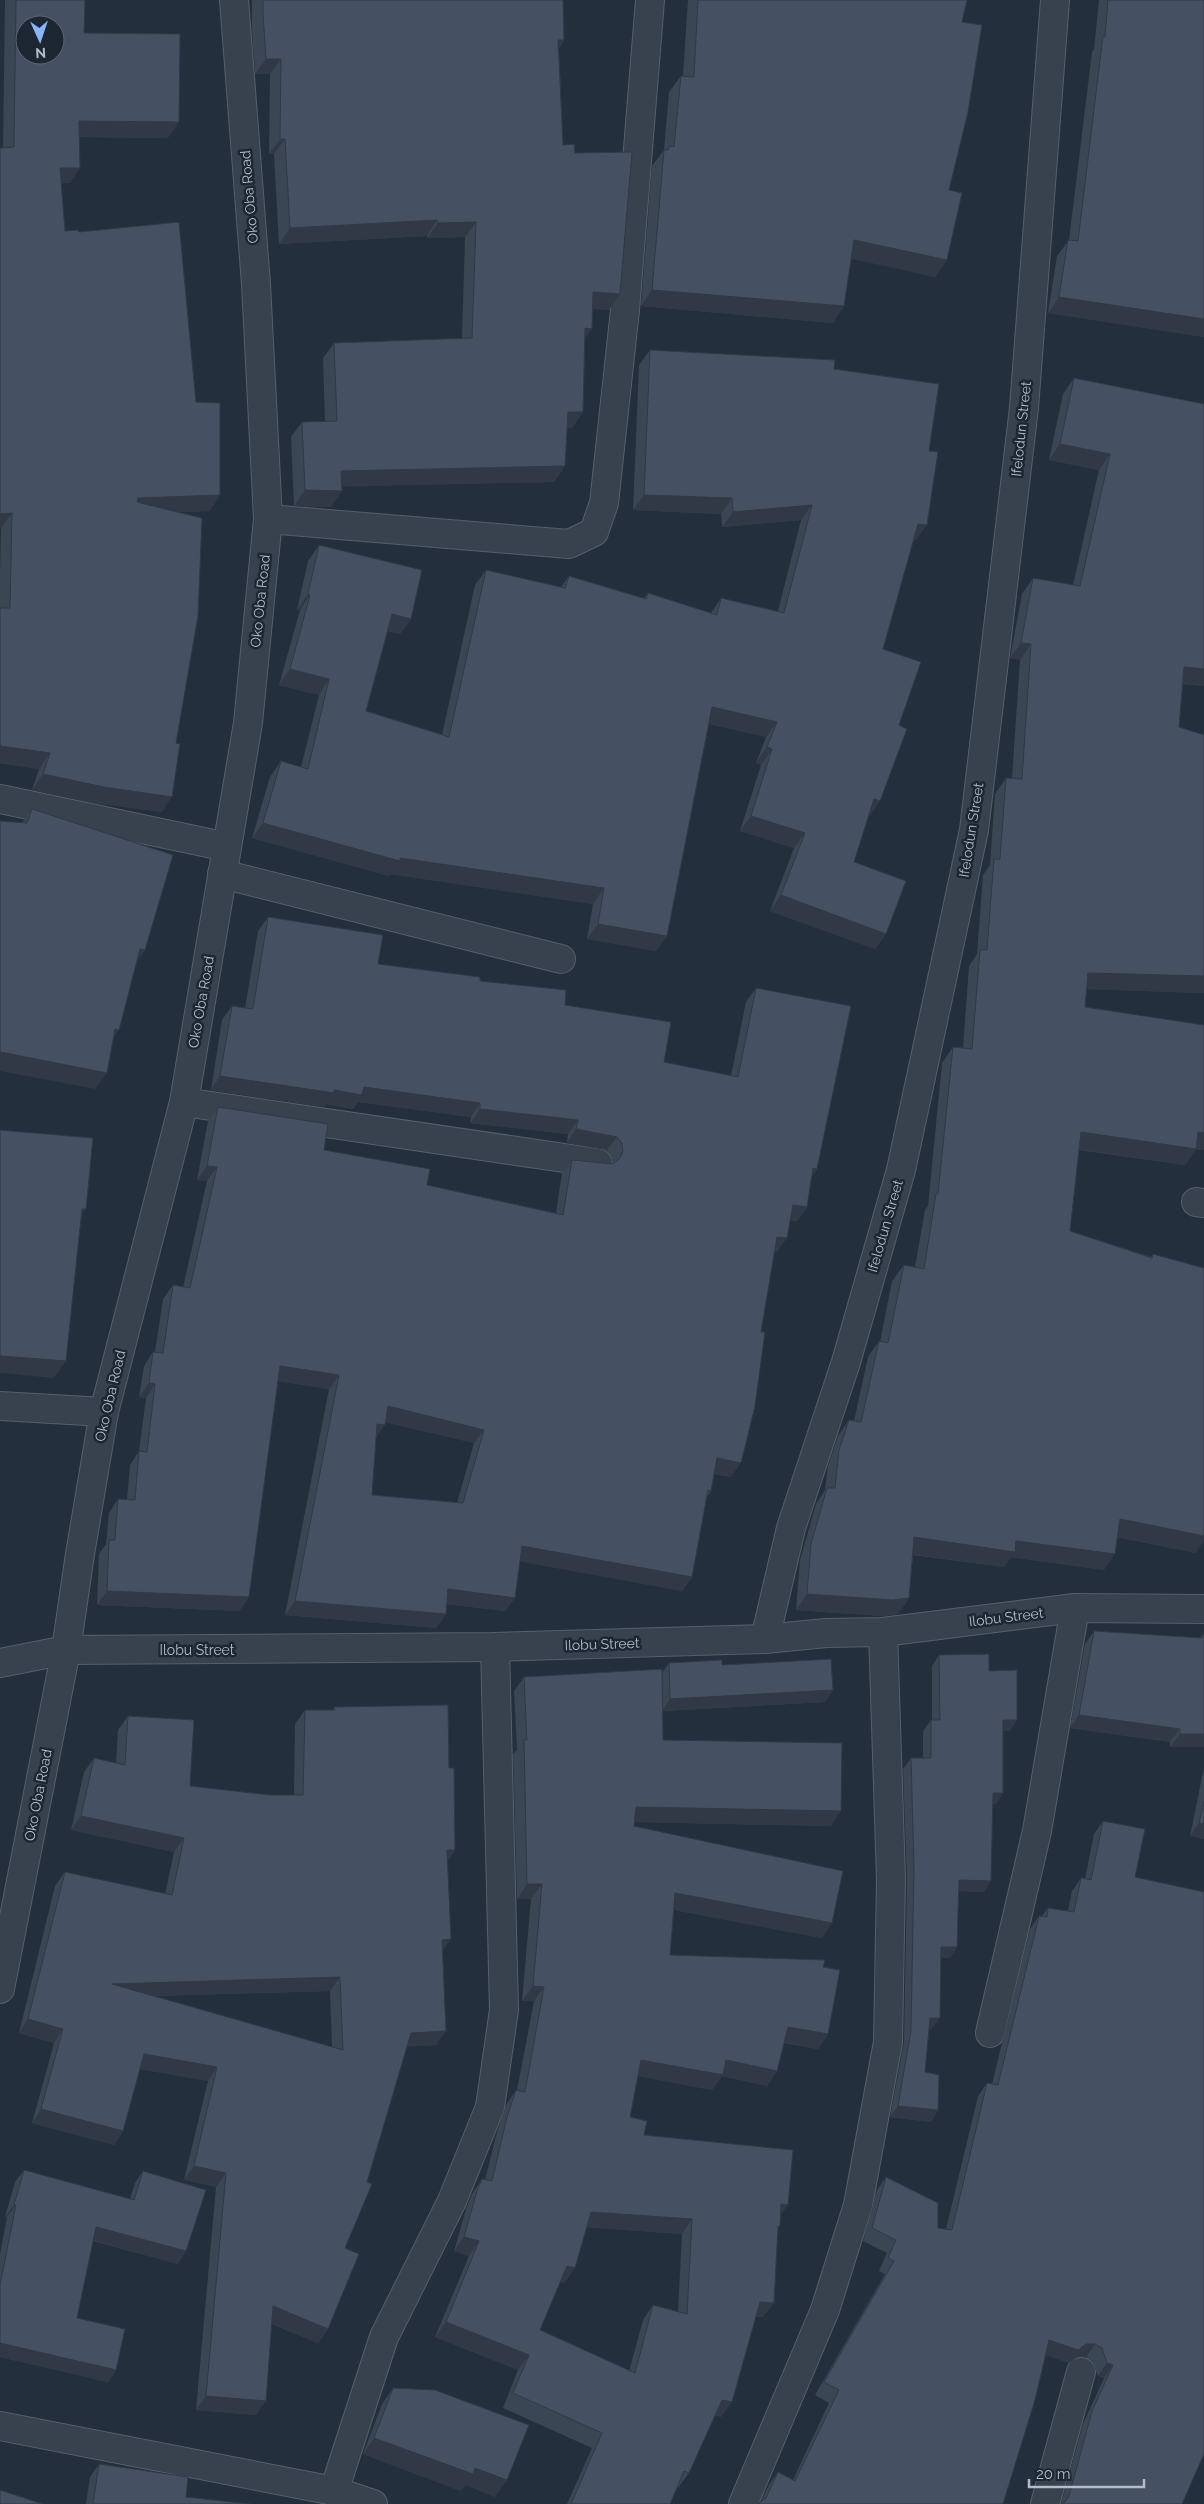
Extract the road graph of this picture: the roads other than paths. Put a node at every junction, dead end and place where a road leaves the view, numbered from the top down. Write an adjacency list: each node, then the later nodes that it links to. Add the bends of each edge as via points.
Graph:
1 (234, 0): 4 (street, Oko Oba Road, via 256,284)
2 (650, 0): 4 (street, via 623,329 604,503 594,532 569,544)
3 (1055, 0): 16 (street, Ifelodun Street, via 1024,408 974,830 901,1170 846,1362 791,1528)
4 (268, 519): 6 (street, Oko Oba Road, via 248,722)
5 (0, 799): 6 (street)
6 (227, 847): 7 (street, Oko Oba Road)
7 (222, 874): 8 (street); 9 (street, Oko Oba Road)
8 (561, 959)
9 (184, 1102): 10 (street); 12 (street, Oko Oba Road)
10 (598, 1163)
11 (0, 1406): 12 (street)
12 (104, 1412): 18 (street, Oko Oba Road)
13 (1074, 1608): 14 (street, Ilobu Street); 15 (street, Ilobu Street); 21 (street, via 1037,1831)
14 (1204, 1609)
15 (883, 1632): 16 (street, Ilobu Street); 26 (street, via 891,1879 888,2042 858,2205 825,2310)
16 (765, 1639): 17 (street, Ilobu Street)
17 (495, 1647): 18 (street, Ilobu Street); 24 (street, via 504,2010 490,2107 452,2201 384,2337)
18 (66, 1650): 19 (street, Ilobu Street); 20 (street, Oko Oba Road)
19 (0, 1663)
20 (0, 1989)
21 (990, 2033)
22 (1081, 2372): 27 (street)
23 (0, 2426): 24 (street)
24 (334, 2491): 25 (street)
25 (373, 2504)
26 (743, 2504)
27 (1045, 2504)

